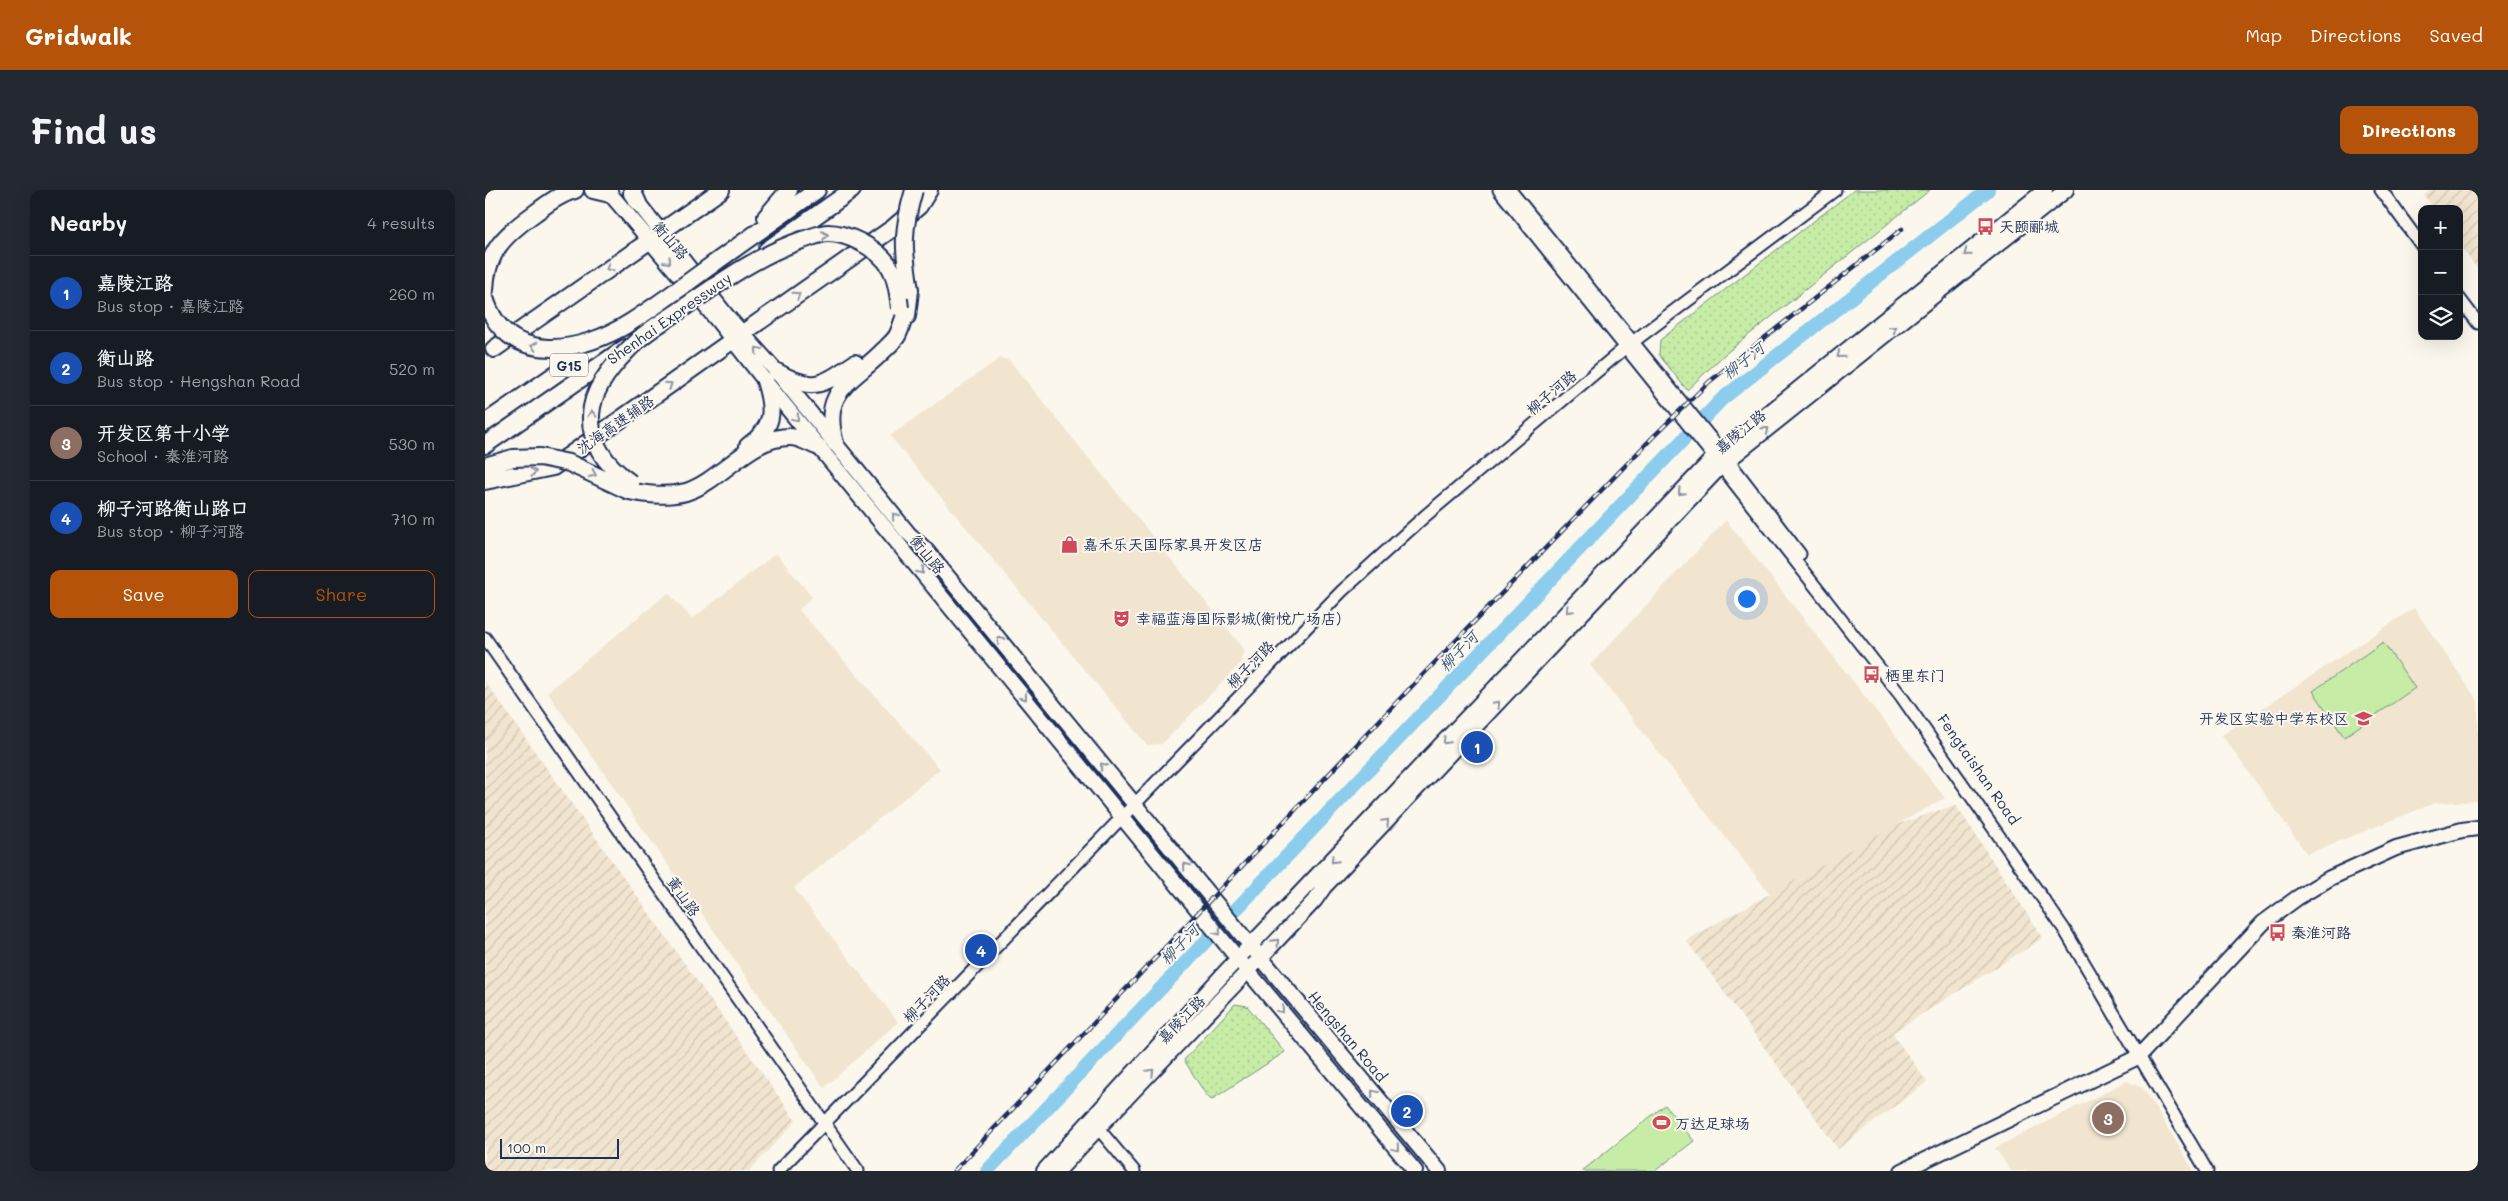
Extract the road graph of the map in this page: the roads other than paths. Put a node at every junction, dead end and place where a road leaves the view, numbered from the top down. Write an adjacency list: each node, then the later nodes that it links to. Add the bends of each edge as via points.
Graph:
1 (555, 190): 22 (highway, via 503,230)
2 (575, 190): 24 (highway, via 547,204 504,237 489,262)
3 (593, 190): 17 (highway)
4 (627, 190): 18 (main road)
5 (721, 190): 19 (highway)
6 (789, 190): 21 (highway)
7 (817, 190): 21 (highway, Shenhai Expressway / G15)
8 (852, 190): 23 (highway, Shenhai Expressway / G15, bridge)
9 (914, 190): 36 (highway, bridge, via 905,220 904,250 910,290 907,316 897,336 837,394 832,403)
10 (929, 190): 29 (highway, 沈海高速辅路, one-way to 10, via 893,228 919,206)
11 (1499, 190): 31 (street)
12 (1510, 190): 31 (street)
13 (1835, 190): 31 (street, 柳子河路)
14 (2045, 190): 37 (main road, 嘉陵江路, one-way to 37)
15 (2066, 190): 37 (main road, 嘉陵江路, one-way to 15)
16 (2381, 190): 20 (street)
17 (608, 192): 18 (main road)
18 (632, 201): 19 (main road, 衡山路)
19 (655, 236): 29 (main road, 衡山路); 32 (highway, one-way to 32)
20 (2418, 241)
21 (734, 249): 27 (highway, Shenhai Expressway / G15, bridge)
22 (485, 256)
23 (747, 264): 30 (highway, Shenhai Expressway / G15, bridge); 33 (highway, one-way to 33, bridge, via 827,233 847,236 877,250 890,264 898,287 900,308 880,344 834,377 819,384 804,385)
24 (485, 290)
25 (485, 298): 27 (highway, one-way to 25, bridge, via 563,348 533,347 504,332)
26 (2463, 303): 28 (street)
27 (630, 323): 34 (highway, Shenhai Expressway / G15, bridge)
28 (2478, 323)
29 (738, 336): 33 (main road, 衡山路); 39 (highway, 沈海高速辅路, one-way to 29, via 553,467)
30 (640, 338): 35 (highway, Shenhai Expressway / G15, bridge); 40 (highway, one-way to 30, bridge, via 605,462 597,448 592,407 600,386)
31 (1629, 344): 37 (street, Fengtaishan Road); 42 (street, 柳子河路, via 1425,516 1342,591)
32 (493, 349)
33 (771, 376): 36 (main road, 衡山路); 40 (highway, via 772,414 755,441 692,483 660,489)
34 (485, 423)
35 (485, 445)
36 (827, 445): 40 (highway, via 797,438 778,439 752,449 687,491 650,496); 42 (main road, Hengshan Road, one-way to 36, via 925,549); 43 (main road, 衡山路, one-way to 43)
37 (1717, 454): 46 (main road, 嘉陵江路, one-way to 46, via 1281,916); 48 (main road, 嘉陵江路, one-way to 37); 50 (street, Fengtaishan Road, via 1928,734 2064,930)
38 (485, 466): 40 (highway, one-way to 40, bridge, via 513,458 540,457 569,464)
39 (485, 481)
40 (630, 487)
41 (485, 638): 51 (street, 黄山路)
42 (1133, 804): 43 (street, 柳子河路); 46 (main road, Hengshan Road, one-way to 42)
43 (1122, 817): 47 (main road, 衡山路, one-way to 47); 51 (street, 柳子河路)
44 (2478, 828): 50 (main road, via 2396,848 2330,878 2297,898 2263,924)
45 (2478, 835): 50 (main road, via 2398,854 2302,903 2269,927)
46 (1246, 940): 47 (main road, 嘉陵江路); 48 (main road, Hengshan Road)
47 (1234, 954): 49 (main road); 55 (main road, 嘉陵江路)
48 (1261, 957): 49 (main road, 嘉陵江路); 59 (main road, Hengshan Road, one-way to 48)
49 (1248, 971): 52 (main road, 嘉陵江路, one-way to 49); 58 (main road, one-way to 58)
50 (2143, 1058): 60 (main road); 61 (main road); 62 (street, Fengtaishan Road); 63 (street, Fengtaishan Road)
51 (826, 1124): 53 (street, 柳子河路); 54 (street, 黄山路)
52 (1098, 1128): 56 (main road, 嘉陵江路); 57 (street)
53 (778, 1171)
54 (859, 1171)
55 (1044, 1171)
56 (1058, 1171)
57 (1134, 1171)
58 (1415, 1171)
59 (1439, 1171)
60 (1901, 1171)
61 (1921, 1171)
62 (2207, 1171)
63 (2215, 1171)

